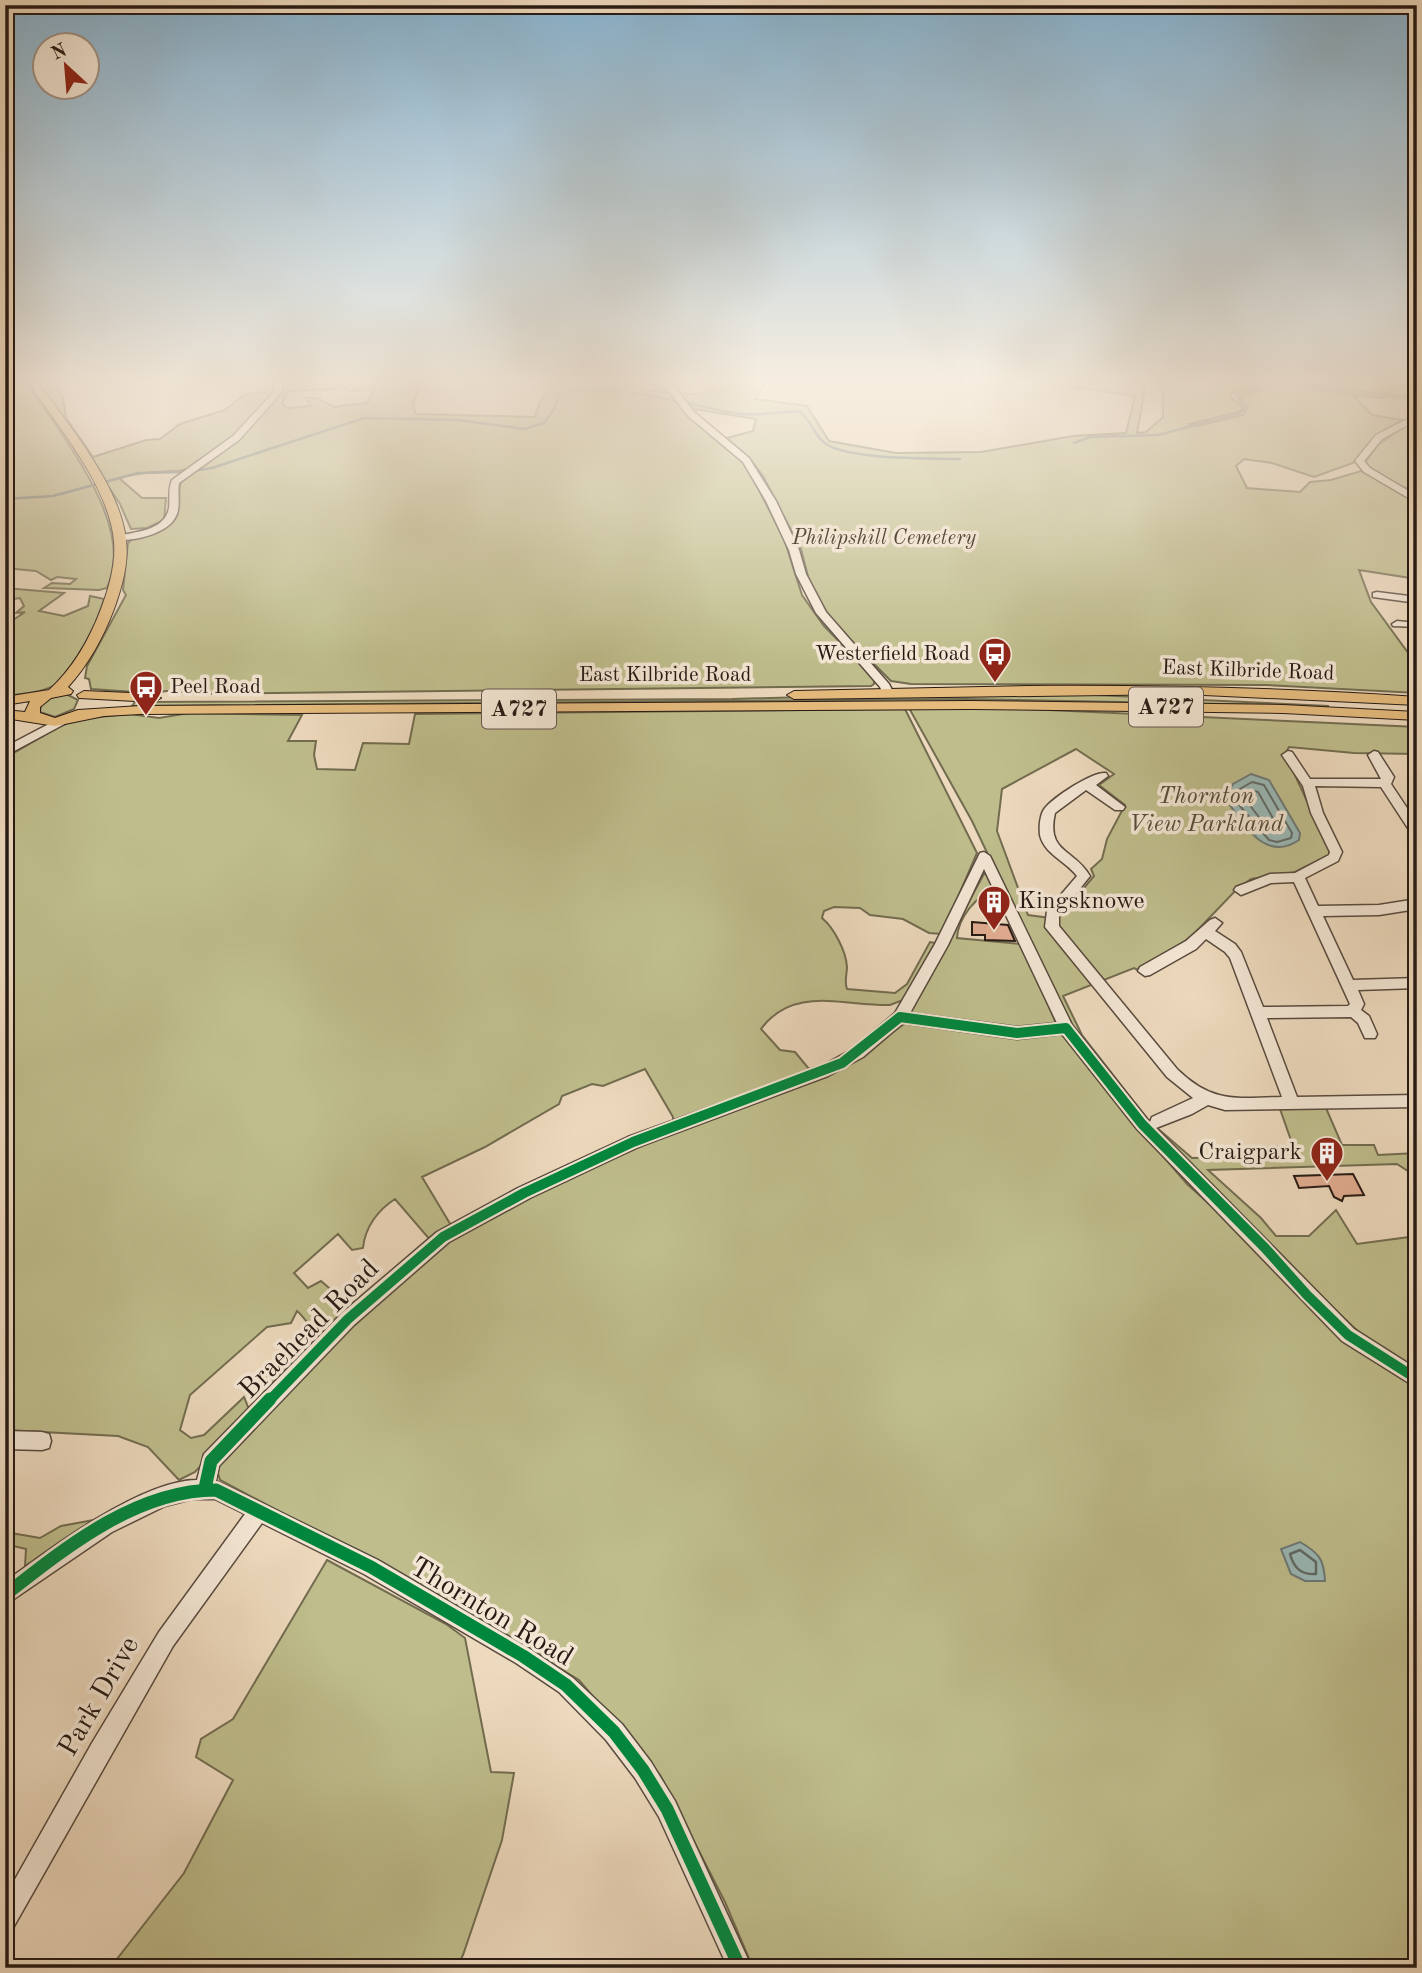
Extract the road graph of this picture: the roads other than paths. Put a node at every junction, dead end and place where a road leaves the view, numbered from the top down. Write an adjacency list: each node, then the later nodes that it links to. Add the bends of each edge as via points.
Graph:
1 (91, 473): 6 (main road, via 110,500)
2 (187, 473): 6 (street, via 175,482 172,516 166,523)
3 (756, 473): 14 (street, via 787,534 809,593)
4 (1372, 473): 5 (street)
5 (1417, 500)
6 (120, 538): 12 (main road, via 114,591)
7 (1377, 595): 9 (street)
8 (1417, 600): 9 (street)
9 (1406, 608): 11 (street)
10 (1397, 624): 11 (street)
11 (1415, 625)
12 (87, 655): 15 (main road); 16 (main road)
13 (1079, 690): 14 (main road, East Kilbride Road / A727); 18 (main road, East Kilbride Road, via 1270,691); 19 (main road, East Kilbride Road / A727)
14 (887, 692): 16 (main road, East Kilbride Road / A727, via 202,699)
15 (52, 693): 16 (main road, East Kilbride Road); 17 (main road); 25 (main road, via 34,705)
16 (83, 695): 26 (main road, via 84,708)
17 (5, 701)
18 (1417, 701)
19 (1282, 704): 20 (main road, East Kilbride Road / A727); 21 (main road, East Kilbride Road / A727)
20 (1050, 707): 26 (main road, East Kilbride Road / A727, via 151,710); 27 (main road, East Kilbride Road)
21 (1351, 708): 22 (main road, A727); 24 (main road, A727)
22 (1417, 708)
23 (5, 714): 25 (main road)
24 (1417, 716)
25 (36, 718): 26 (main road, East Kilbride Road, via 50,722); 28 (street, via 32,729)
26 (67, 719): 28 (street)
27 (1417, 724)
28 (8, 751)
29 (1289, 755): 33 (street)
30 (1374, 755): 34 (street, via 1388,777)
31 (1102, 776): 32 (street)
32 (1086, 784): 35 (street); 49 (street, via 1054,804 1046,820 1046,834 1055,851 1084,876 1052,914 1052,927 1172,1073)
33 (1308, 784): 34 (street); 37 (street, via 1336,852 1335,858)
34 (1385, 784): 36 (street)
35 (1119, 807)
36 (1417, 833)
37 (1298, 877): 38 (street, via 1270,879); 40 (street)
38 (1241, 890)
39 (1417, 904): 40 (street)
40 (1312, 911): 43 (street)
41 (1145, 971): 45 (street, via 1211,928 1236,956)
42 (1417, 984): 43 (street)
43 (1348, 985): 44 (street, via 1357,1004)
44 (1353, 1012): 45 (street); 48 (street, via 1364,1020)
45 (1258, 1013): 51 (street)
46 (900, 1017): 47 (street, via 1017,1033); 47 (street, Braehead Road, via 943,943 984,856); 56 (street, Braehead Road, via 842,1063 634,1143 524,1193 443,1237 348,1319 211,1461)
47 (1066, 1028): 53 (street, via 1142,1124 1314,1302 1348,1335)
48 (1370, 1034)
49 (1205, 1099): 51 (street, via 1225,1104); 52 (street)
50 (1417, 1101): 51 (street)
51 (1292, 1103)
52 (1157, 1122)
53 (1417, 1379)
54 (42, 1441): 55 (street)
55 (7, 1445)
56 (205, 1488): 57 (street, Thornton Road); 58 (street, via 138,1508 51,1559)
57 (258, 1512): 59 (street, Park Drive, via 166,1639); 60 (street, Thornton Road, via 431,1602 556,1678 592,1709 643,1770 667,1810)
58 (5, 1595)
59 (5, 1920)
60 (740, 1968)

